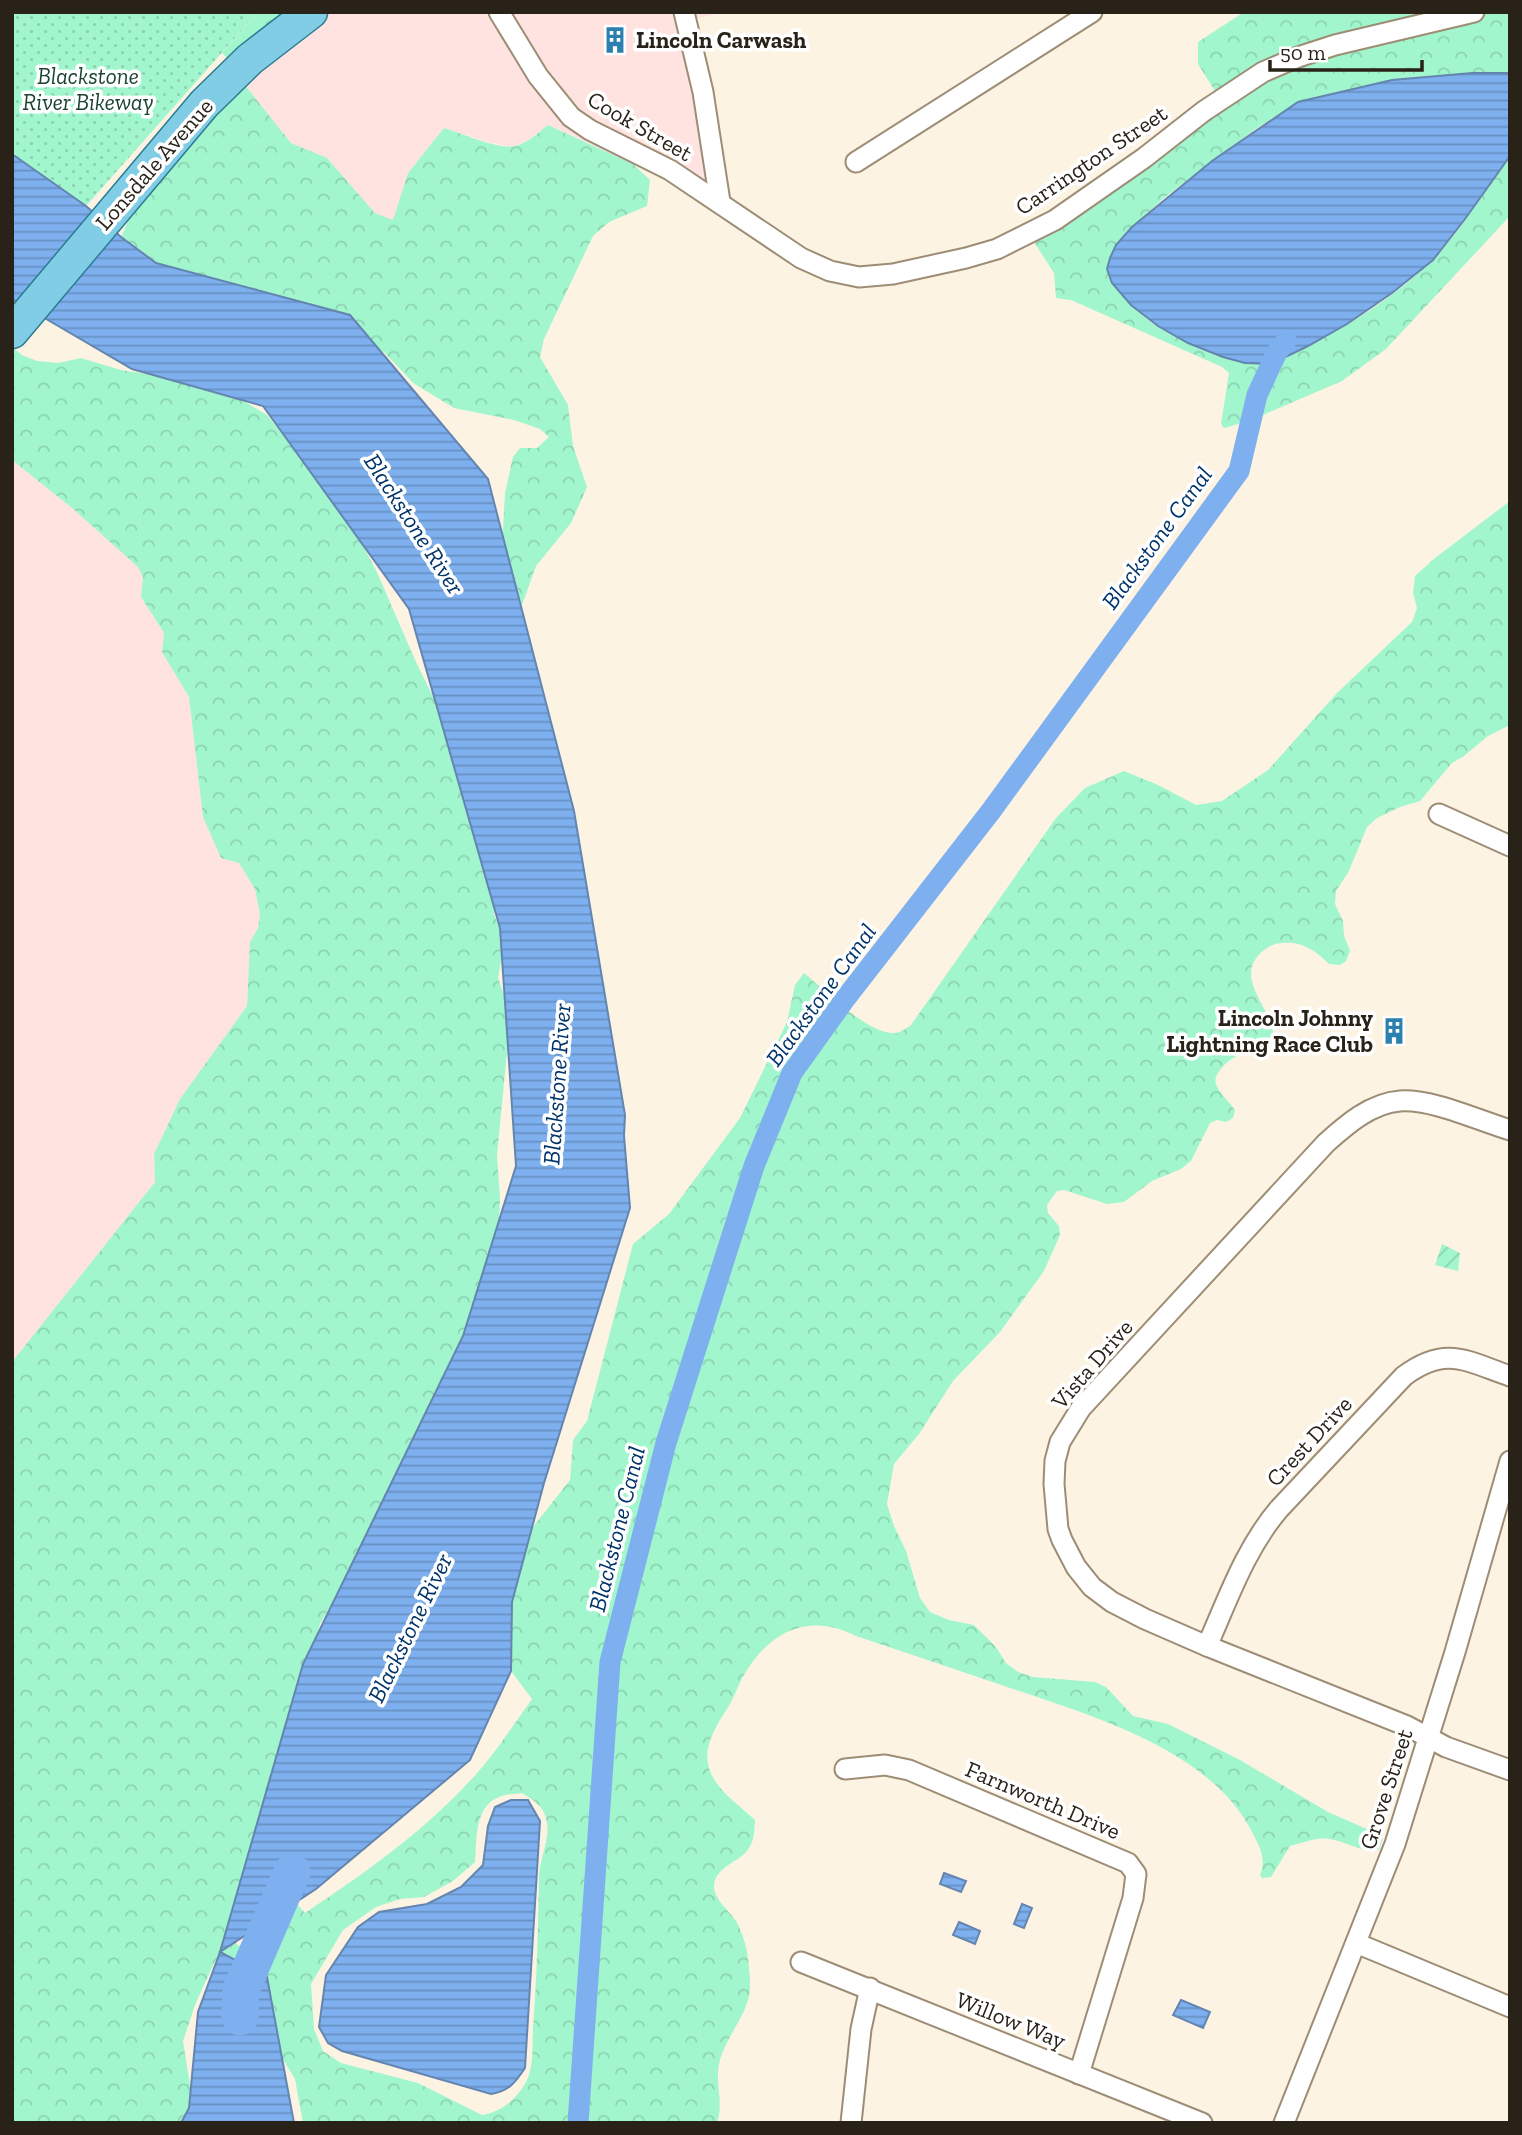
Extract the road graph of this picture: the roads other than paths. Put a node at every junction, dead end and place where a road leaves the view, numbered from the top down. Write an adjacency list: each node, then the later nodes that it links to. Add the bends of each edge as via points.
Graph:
1 (311, 12): 9 (main road, Lonsdale Avenue, via 234,73 204,104)
2 (499, 12): 8 (street, Cook Street, via 538,76 571,117)
3 (684, 12): 8 (street, via 703,92)
4 (1092, 12): 6 (street)
5 (1474, 12): 8 (street, Carrington Street, via 1335,45 1263,72 1055,219 997,249 966,258 893,274 859,277 830,271 801,258)
6 (1069, 18): 7 (street)
7 (856, 162)
8 (720, 202)
9 (12, 332)
10 (1439, 814): 11 (street)
11 (1510, 846)
12 (1510, 1130): 16 (street, Vista Drive, via 1420,1102 1398,1101 1361,1115 1325,1143 1070,1424 1060,1442 1054,1484 1058,1528 1076,1567 1112,1602)
13 (1510, 1376): 16 (street, Crest Drive, via 1446,1357 1404,1376 1262,1530)
14 (1510, 1461): 15 (street, Grove Street)
15 (1505, 1496): 17 (street, Grove Street)
16 (1207, 1646): 17 (street, Vista Drive)
17 (1428, 1737): 19 (street, Vista Drive); 20 (street, Grove Street, via 1395,1844)
18 (845, 1769): 24 (street, Farnworth Drive, via 885,1765 909,1770 1128,1863 1136,1874 1133,1898)
19 (1510, 1770)
20 (1356, 1943): 23 (street); 27 (street, Grove Street)
21 (801, 1962): 22 (street, Willow Way)
22 (870, 1988): 24 (street, Willow Way); 25 (street)
23 (1510, 2007)
24 (1079, 2074): 26 (street, Willow Way)
25 (851, 2123)
26 (1202, 2123)
27 (1284, 2123)

